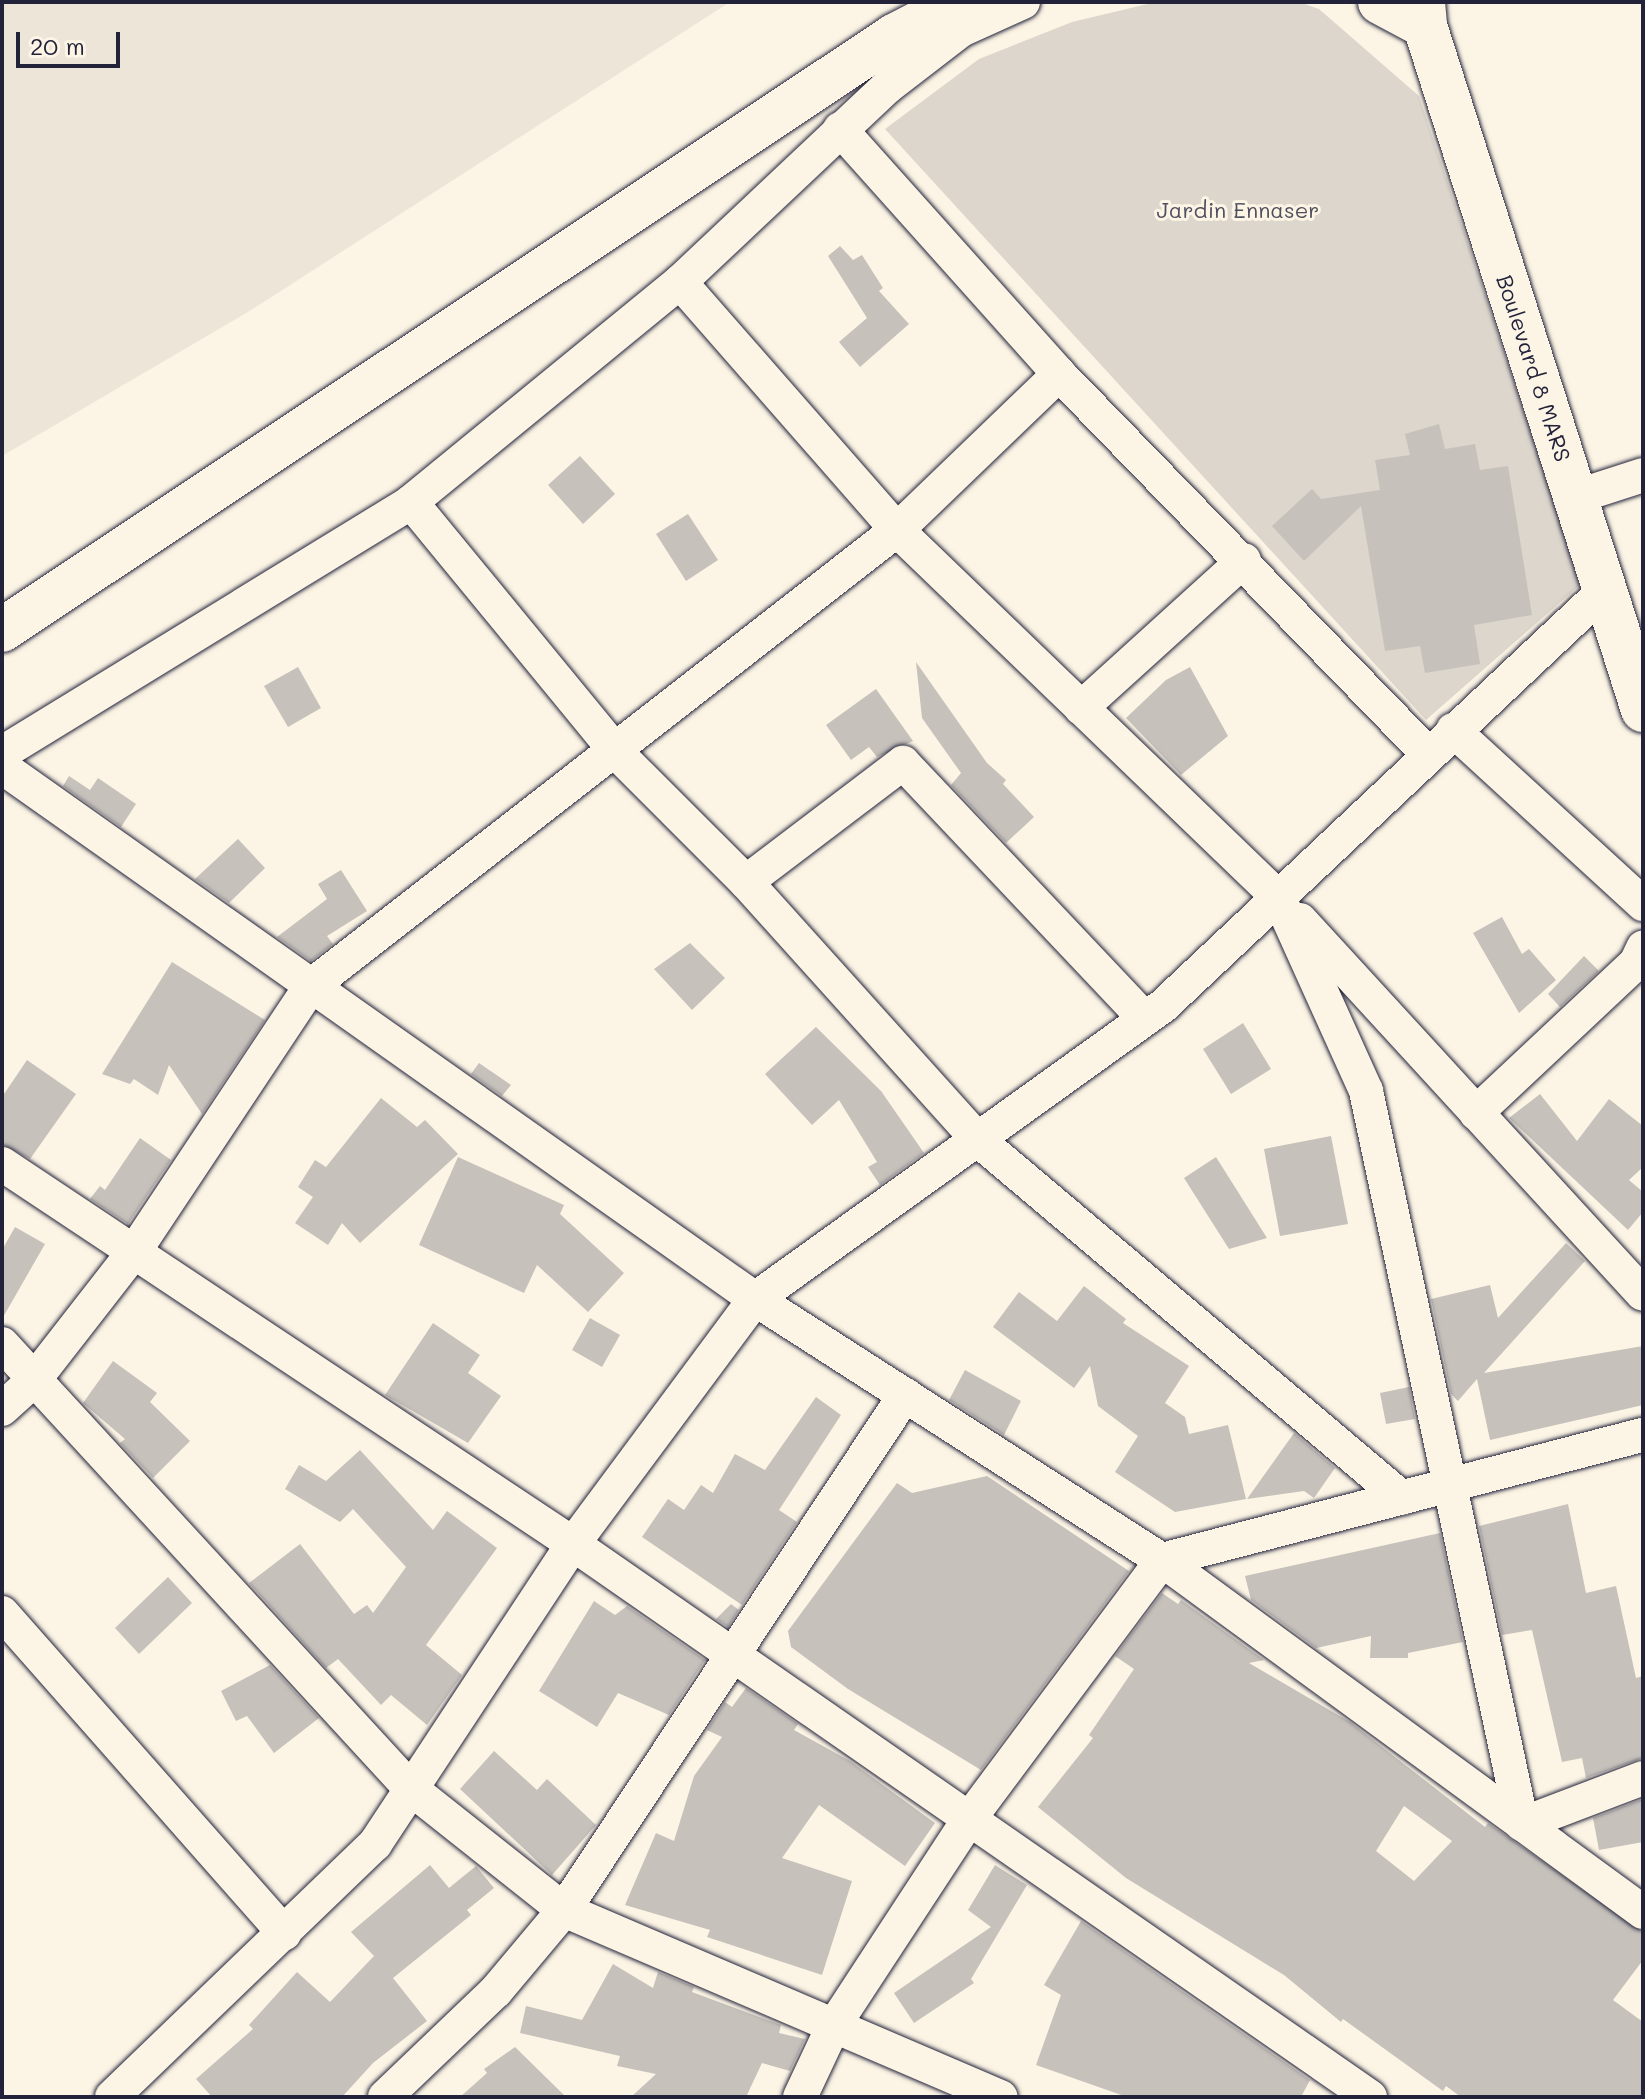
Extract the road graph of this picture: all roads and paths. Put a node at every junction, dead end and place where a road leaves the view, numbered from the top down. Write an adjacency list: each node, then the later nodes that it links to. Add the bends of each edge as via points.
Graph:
1 (928, 2): 6 (main road)
2 (960, 2): 6 (main road)
3 (1023, 2): 7 (street, via 961,30)
4 (1380, 2): 5 (main road)
5 (1424, 14): 11 (main road, Boulevard 8 MARS)
6 (894, 36): 16 (main road)
7 (840, 129): 8 (street); 9 (street)
8 (680, 282): 12 (street); 13 (street)
9 (1059, 374): 13 (street); 14 (street)
10 (1643, 475): 11 (street)
11 (1575, 497): 15 (main road, Boulevard 8 MARS)
12 (411, 502): 20 (street); 21 (street)
13 (897, 530): 17 (street); 20 (street)
14 (1244, 560): 17 (street); 22 (street)
15 (1605, 590): 18 (main road, Boulevard 8 MARS); 19 (street)
16 (2, 630)
17 (1081, 708): 25 (street)
18 (1643, 710)
19 (1453, 730): 22 (street); 26 (street)
20 (616, 752): 24 (street); 28 (street)
21 (2, 753)
22 (1427, 753): 25 (street)
23 (2, 767): 28 (street)
24 (746, 882): 29 (street, via 903,763); 31 (street)
25 (1279, 898): 29 (street); 30 (street); 41 (street, via 1366,1091)
26 (1643, 904)
27 (1643, 948): 30 (street, via 1636,963)
28 (311, 986): 33 (street); 35 (street)
29 (1145, 1019): 31 (street)
30 (1476, 1113): 34 (street)
31 (977, 1139): 35 (street); 42 (street)
32 (2, 1164): 33 (street)
33 (136, 1249): 37 (street); 43 (street)
34 (1643, 1294)
35 (755, 1299): 38 (street); 43 (street)
36 (2, 1344): 37 (street)
37 (34, 1380): 39 (street); 48 (street)
38 (905, 1395): 44 (street); 46 (street)
39 (2, 1409)
40 (1643, 1435): 41 (street)
41 (1453, 1484): 42 (street); 50 (street)
42 (1402, 1498): 44 (street)
43 (573, 1544): 46 (street); 48 (street)
44 (1162, 1560): 49 (street); 50 (street)
45 (2, 1613): 53 (street)
46 (734, 1653): 49 (street); 51 (street)
47 (1643, 1778): 50 (street)
48 (410, 1788): 51 (street); 53 (street, via 375,1844)
49 (970, 1818): 54 (street); 59 (street)
50 (1522, 1824): 52 (street)
51 (564, 1910): 54 (street); 56 (street, via 496,1991)
52 (1643, 1912)
53 (284, 1933): 55 (street)
54 (833, 2027): 57 (street); 58 (street)
55 (112, 2097)
56 (385, 2097)
57 (800, 2097)
58 (1001, 2097)
59 (1370, 2097)

